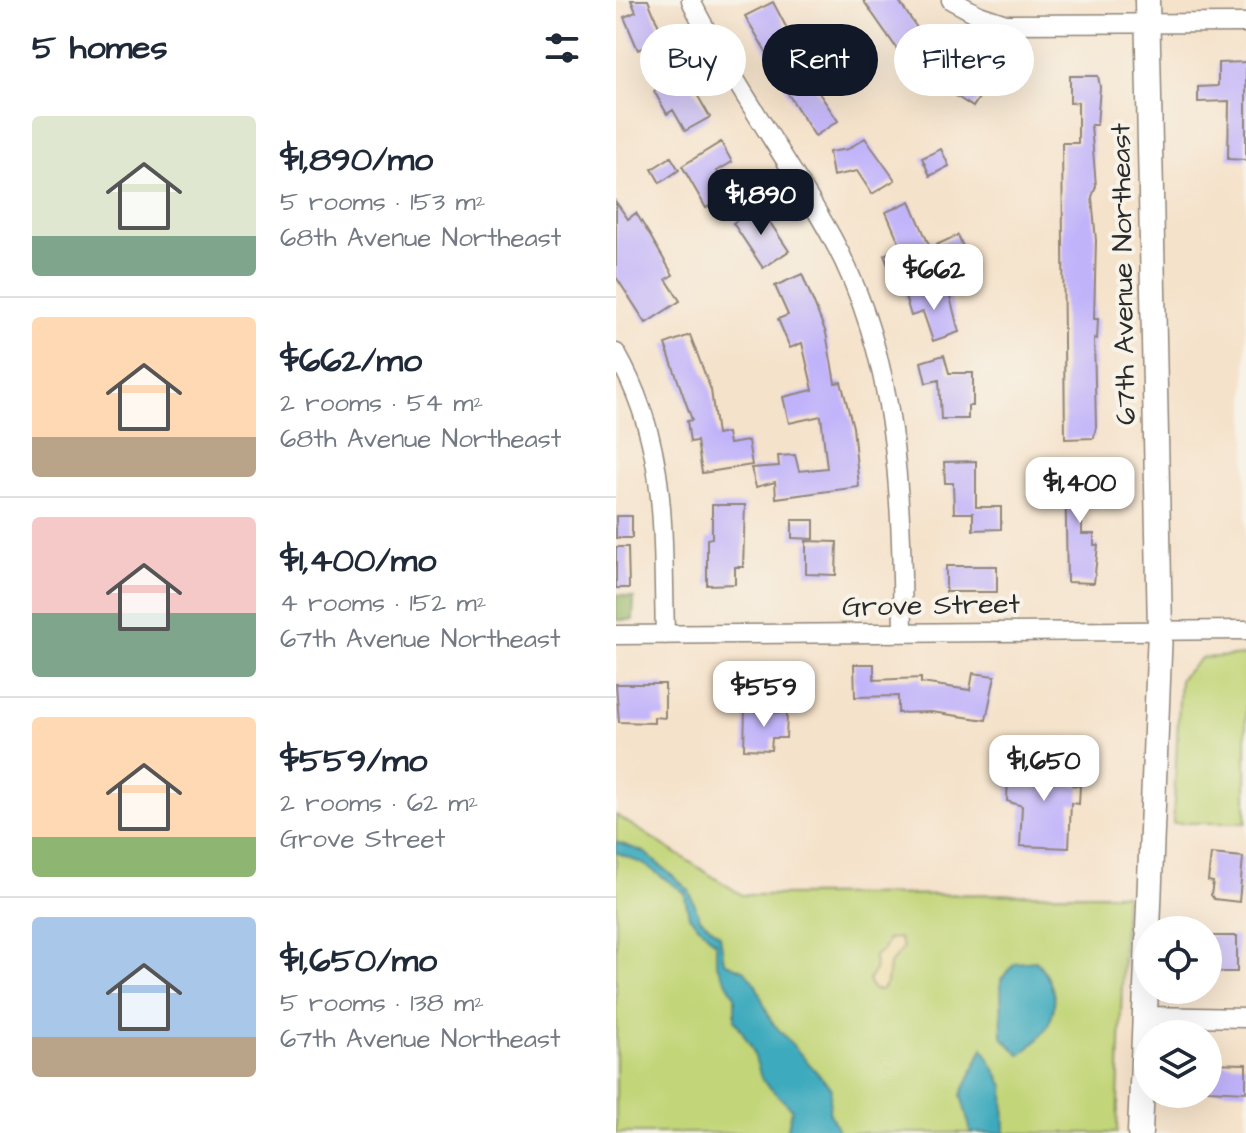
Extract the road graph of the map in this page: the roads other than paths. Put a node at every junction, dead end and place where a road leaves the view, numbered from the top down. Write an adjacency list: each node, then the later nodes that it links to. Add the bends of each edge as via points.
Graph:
1 (691, 0): 8 (street, via 831,236 865,309 893,422)
2 (951, 0): 3 (street, via 1006,24)
3 (1147, 12): 4 (street); 6 (main road, 67th Avenue Northeast)
4 (1246, 23)
5 (616, 353): 10 (street, via 653,442 662,499)
6 (1160, 630): 7 (street, Grove Street); 8 (street, Grove Street); 11 (main road, 67th Avenue Northeast)
7 (1246, 630)
8 (903, 632): 10 (street, Grove Street)
9 (616, 635): 10 (street, Grove Street)
10 (665, 635)
11 (1149, 916)
12 (1145, 1004): 13 (main road)
13 (1145, 1016): 14 (street); 15 (main road)
14 (1246, 1018)
15 (1140, 1133)

